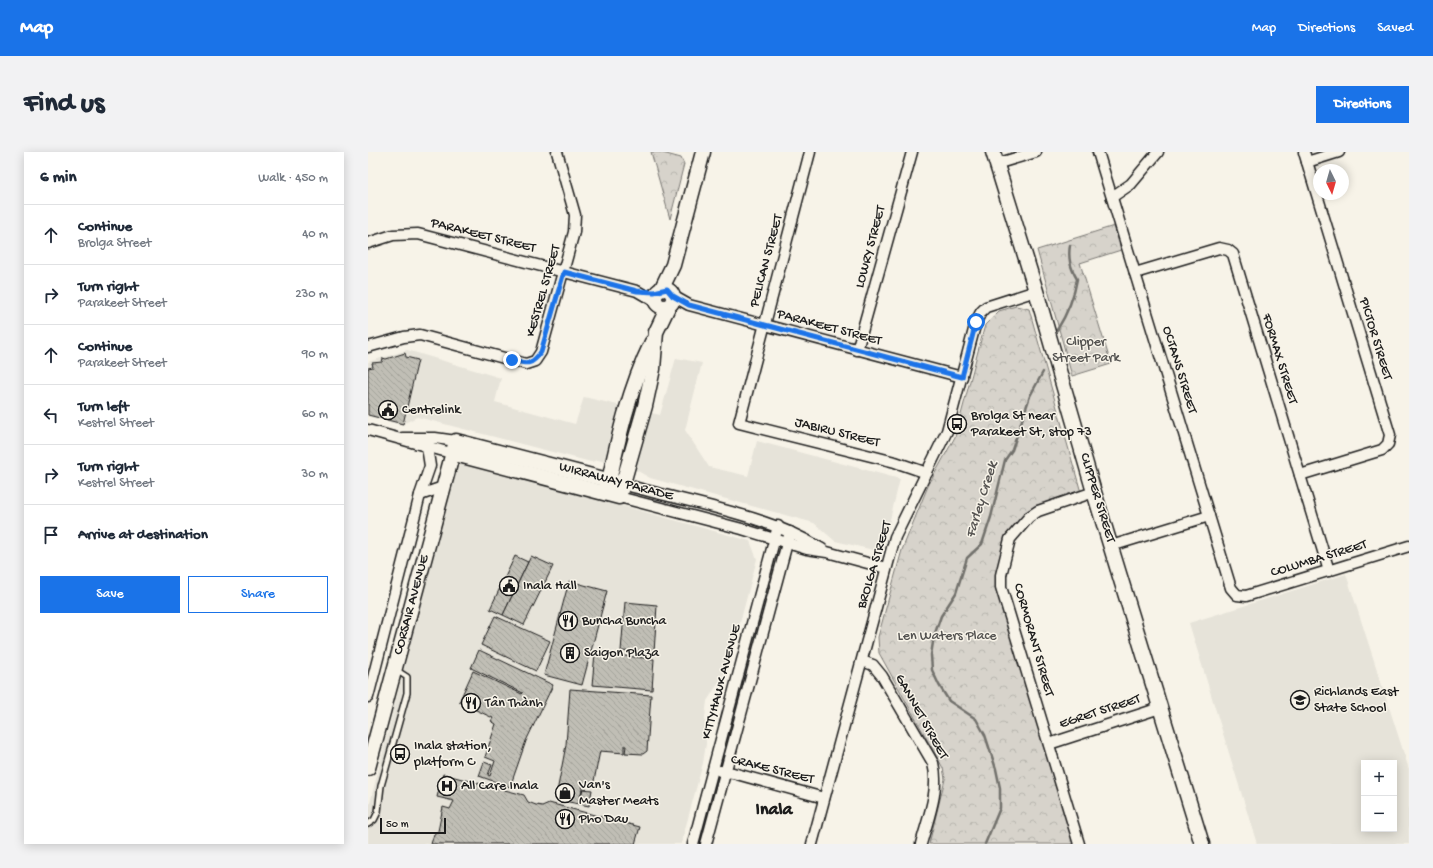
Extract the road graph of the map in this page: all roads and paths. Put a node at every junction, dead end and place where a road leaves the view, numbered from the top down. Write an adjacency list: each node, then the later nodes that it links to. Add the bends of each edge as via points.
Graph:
1 (557, 152): 13 (street, KESTREL STREET, via 575,215 574,232)
2 (810, 152): 17 (street, PELICAN STREET)
3 (912, 152): 19 (street, LOWRY STREET)
4 (1036, 152): 10 (street)
5 (1098, 152): 11 (street, OCTANS STREET)
6 (1158, 152): 11 (street, via 1131,184)
7 (1339, 152): 9 (street)
8 (700, 153): 16 (street)
9 (1306, 157): 27 (street, PICTOR STREET, via 1390,435 1388,444 1382,450)
10 (994, 158): 15 (street, CLIPPER STREET)
11 (1112, 198): 14 (street, OCTANS STREET)
12 (368, 243): 13 (street, PARAKEET STREET, via 393,235 418,234)
13 (564, 272): 16 (street, PARAKEET STREET); 18 (street, KESTREL STREET, via 541,352 535,361 526,364 420,335)
14 (1135, 273): 27 (street, FORMAX STREET, via 1219,248 1233,254); 32 (street, OCTANS STREET)
15 (1036, 291): 20 (street, BROLGA STREET, via 992,304 981,312); 30 (street, CLIPPER STREET)
16 (665, 298): 17 (street, PARAKEET STREET); 29 (street, via 656,333 654,369 645,406)
17 (765, 325): 19 (street, PARAKEET STREET); 21 (street, PELICAN STREET)
18 (368, 347)
19 (857, 350): 20 (street, PARAKEET STREET)
20 (962, 377): 26 (street, BROLGA STREET, via 947,431)
21 (739, 423): 26 (street, JABIRU STREET, via 895,462)
22 (368, 430): 23 (street, WIRRAWAY PARADE)
23 (398, 438): 24 (street, WIRRAWAY PARADE, via 434,438); 25 (street, WIRRAWAY PARADE)
24 (453, 447): 25 (street, WIRRAWAY PARADE); 28 (street, CORSAIR AVENUE); 29 (street, WIRRAWAY PARADE)
25 (427, 448): 31 (street, via 430,466)
26 (927, 473): 40 (street, BROLGA STREET, via 896,537)
27 (1300, 475): 41 (street, FORMAX STREET)
28 (443, 487): 31 (street); 44 (street, CORSAIR AVENUE)
29 (614, 489): 33 (street, WIRRAWAY PARADE); 35 (street, WIRRAWAY PARADE)
30 (1094, 492): 37 (street, CLIPPER STREET); 47 (street, CORMORANT STREET, via 1038,511 1030,517 1010,539 1001,575 1001,587)
31 (420, 495): 45 (street)
32 (1209, 516): 37 (street); 42 (street, OCTANS STREET, via 1231,588)
33 (778, 526): 34 (street, WIRRAWAY PARADE); 35 (street, KITTYHAWK AVENUE)
34 (790, 532): 36 (street, KITTYHAWK AVENUE); 39 (street, WIRRAWAY PARADE)
35 (774, 538): 36 (street, WIRRAWAY PARADE); 49 (street, KITTYHAWK AVENUE)
36 (787, 543): 39 (street, WIRRAWAY PARADE); 50 (street, KITTYHAWK AVENUE)
37 (1111, 546): 46 (street, CLIPPER STREET)
38 (1409, 546): 41 (street, COLUMBA STREET)
39 (827, 552): 40 (street, WIRRAWAY PARADE)
40 (886, 568): 43 (street, BROLGA STREET)
41 (1329, 571): 42 (street, COLUMBA STREET, via 1246,596)
42 (1237, 595)
43 (862, 661): 51 (street, BROLGA STREET); 56 (street, GANNET STREET, via 873,665 882,676 933,763 936,775 935,788)
44 (395, 670): 48 (street, CORSAIR AVENUE); 52 (lane, via 407,677 407,693 381,786 378,812 374,820)
45 (368, 697)
46 (1160, 708): 47 (street, EGRET STREET); 58 (street, CLIPPER STREET)
47 (1049, 744): 57 (street, CORMORANT STREET)
48 (368, 768)
49 (713, 771): 50 (street, CRAKE STREET); 53 (street, KITTYHAWK AVENUE)
50 (726, 772): 51 (street, CRAKE STREET); 54 (street, KITTYHAWK AVENUE)
51 (824, 798): 55 (street, BROLGA STREET)
52 (368, 824)
53 (693, 844)
54 (706, 844)
55 (812, 844)
56 (921, 844)
57 (1079, 844)
58 (1202, 844)

